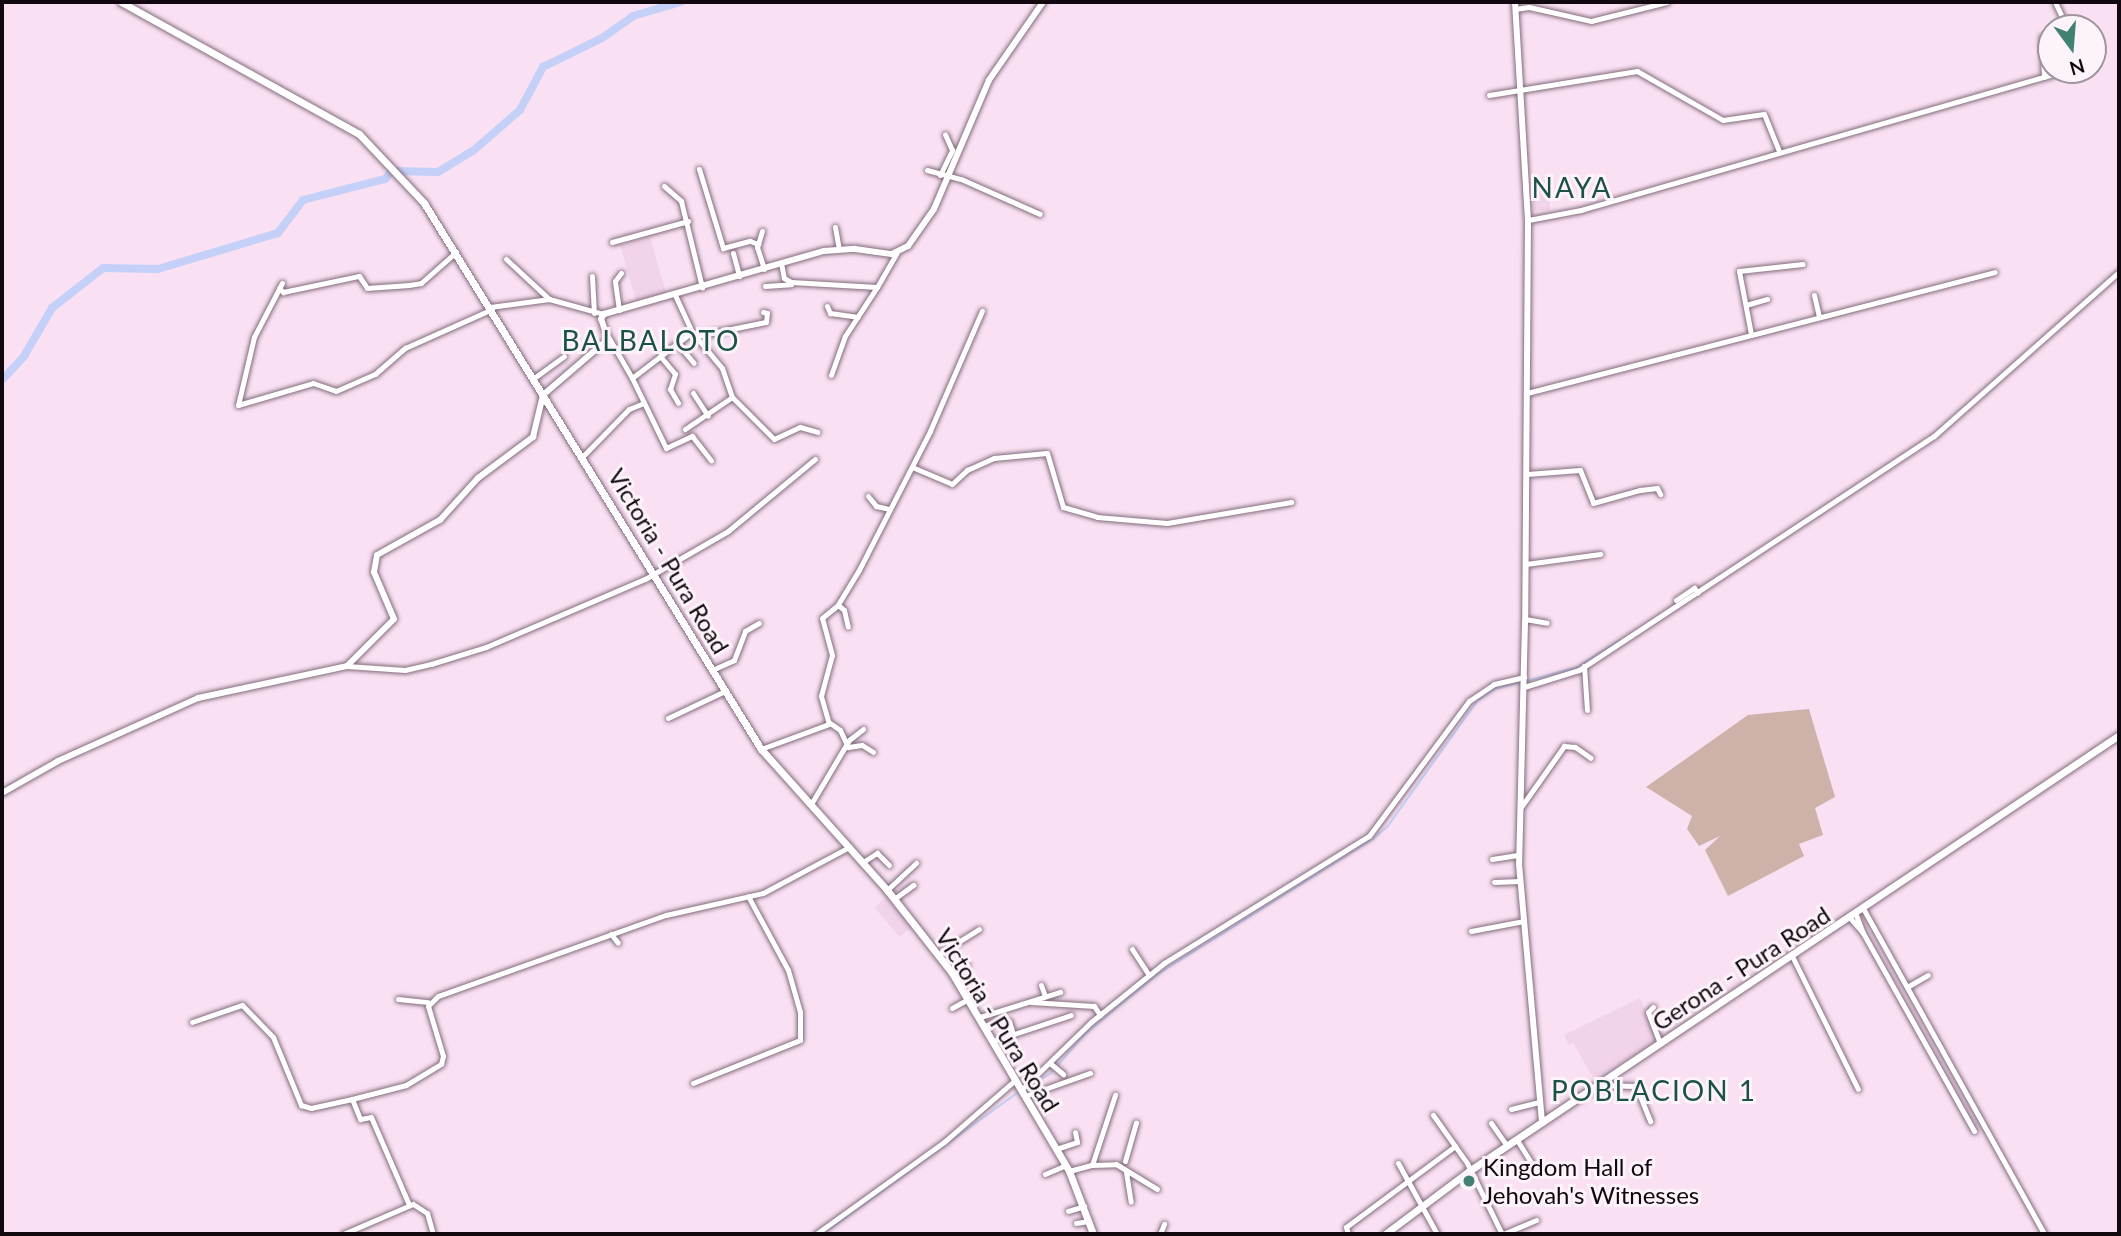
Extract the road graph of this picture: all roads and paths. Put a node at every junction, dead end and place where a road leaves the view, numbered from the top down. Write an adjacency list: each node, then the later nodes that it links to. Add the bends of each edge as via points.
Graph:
1 (121, 2): 23 (main road, Victoria - Pura Road, via 359,134 402,178)
2 (1043, 2): 13 (street, via 977,101)
3 (1667, 2): 4 (street, via 1591,20)
4 (1515, 5): 6 (street)
5 (2037, 79): 9 (street)
6 (1522, 89): 7 (street); 9 (street, via 1637,71 1723,120 1765,115); 16 (street)
7 (1489, 95)
8 (945, 134): 12 (street, via 952,150)
9 (1779, 151): 16 (street, via 1581,210)
10 (699, 169): 21 (street, via 723,248 751,240)
11 (927, 170): 12 (street)
12 (940, 176): 13 (street)
13 (949, 178): 15 (street); 25 (street, via 922,231)
14 (664, 186): 17 (street, via 681,199)
15 (1040, 214)
16 (1528, 220): 64 (street)
17 (688, 221): 20 (street); 38 (street)
18 (835, 227): 22 (street)
19 (762, 231): 21 (street)
20 (612, 242)
21 (758, 244): 29 (street)
22 (839, 248): 25 (street); 27 (street)
23 (456, 252): 45 (main road, Victoria - Pura Road); 45 (street, via 421,283 367,288 359,276 286,292 280,286 254,337 238,405 313,383 337,391 379,371 405,348)
24 (733, 253): 34 (street)
25 (897, 253): 37 (street)
26 (506, 259): 41 (street)
27 (781, 264): 29 (street); 35 (street, via 786,281)
28 (1803, 264): 43 (street, via 1739,271)
29 (764, 269): 34 (street)
30 (1996, 272): 50 (street)
31 (2119, 272): 84 (street, via 1937,434)
32 (621, 273): 46 (street, via 615,281)
33 (592, 276): 48 (street)
34 (739, 276): 38 (street)
35 (804, 282): 36 (street); 37 (street)
36 (765, 286)
37 (877, 286): 52 (street)
38 (702, 287): 39 (street)
39 (676, 295): 46 (street); 53 (street)
40 (1814, 295): 50 (street)
41 (549, 299): 45 (street); 48 (street)
42 (1767, 299): 43 (street)
43 (1746, 305): 54 (street)
44 (827, 306): 52 (street, via 830,313)
45 (491, 308): 62 (main road, Victoria - Pura Road)
46 (619, 310): 51 (street)
47 (982, 311): 75 (street)
48 (594, 312): 51 (street)
49 (762, 312): 53 (street, via 767,313 766,322)
50 (1819, 316): 54 (street)
51 (602, 317): 55 (street)
52 (858, 317): 60 (street, via 845,336)
53 (694, 334): 56 (street); 66 (street, via 722,368)
54 (1751, 334): 64 (street)
55 (609, 338): 61 (street); 65 (street)
56 (677, 343): 58 (street); 59 (street)
57 (564, 356): 62 (street)
58 (660, 356): 61 (street); 68 (street, via 675,374 670,389)
59 (694, 363)
60 (831, 374)
61 (632, 377): 67 (street)
62 (534, 378): 65 (main road, Victoria - Pura Road)
63 (693, 393): 69 (street)
64 (1527, 393): 76 (street)
65 (544, 394): 72 (main road, Victoria - Pura Road); 91 (street, via 533,437 478,478 440,520 377,555 374,570 394,619)
66 (732, 397): 69 (street); 71 (street, via 774,439 800,427)
67 (644, 402): 72 (street, via 629,409); 74 (street, via 667,450 692,436)
68 (678, 403)
69 (708, 415): 70 (street)
70 (685, 429)
71 (817, 432)
72 (583, 456): 83 (main road, Victoria - Pura Road)
73 (815, 458): 83 (street, via 728,531)
74 (711, 460)
75 (912, 467): 79 (street, via 953,484 967,470 989,460 1046,453 1063,508 1097,517 1167,523); 80 (street)
76 (1527, 474): 77 (street, via 1580,470 1593,503 1640,490 1657,488); 82 (street)
77 (1660, 494)
78 (868, 496): 80 (street, via 876,506)
79 (1291, 502)
80 (889, 509): 86 (street)
81 (1600, 554): 82 (street)
82 (1526, 564): 87 (street)
83 (654, 574): 91 (street, via 492,645 443,661 405,670); 93 (main road, Victoria - Pura Road)
84 (1697, 591): 85 (street); 92 (street)
85 (1676, 600)
86 (838, 606): 90 (street, via 844,610); 99 (street, via 822,618 832,653 821,696)
87 (1525, 619): 89 (street); 94 (street)
88 (759, 623): 93 (street, via 745,631 733,660)
89 (1547, 623)
90 (848, 627)
91 (347, 666): 106 (street, via 198,698 58,761)
92 (1584, 666): 95 (street); 97 (street)
93 (712, 670): 96 (main road, Victoria - Pura Road)
94 (1524, 677): 95 (street); 133 (street, via 1494,684 1469,701 1369,836)
95 (1524, 687): 108 (street)
96 (725, 691): 98 (street); 103 (main road, Victoria - Pura Road)
97 (1587, 710)
98 (668, 718)
99 (830, 723): 102 (street); 103 (street)
100 (863, 729): 102 (street)
101 (2119, 736): 121 (main road, Gerona - Pura Road)
102 (847, 744): 104 (street); 107 (street)
103 (761, 749): 107 (main road, Victoria - Pura Road)
104 (873, 752)
105 (1591, 758): 108 (street, via 1575,747 1564,746)
106 (2, 793)
107 (811, 804): 109 (main road, Victoria - Pura Road)
108 (1518, 809): 110 (street)
109 (849, 847): 112 (main road, Victoria - Pura Road); 119 (street, via 790,881)
110 (1518, 855): 111 (street); 115 (street)
111 (1492, 859)
112 (863, 862): 114 (street, via 877,853); 118 (main road, Victoria - Pura Road)
113 (916, 863): 118 (street)
114 (889, 865)
115 (1520, 881): 116 (street); 123 (street)
116 (1494, 882)
117 (914, 885): 120 (street)
118 (887, 890): 120 (main road, Victoria - Pura Road)
119 (748, 896): 126 (street, via 666,915); 159 (street, via 788,970 800,1012 800,1040)
120 (894, 899): 129 (main road, Victoria - Pura Road)
121 (1864, 910): 122 (main road, Gerona - Pura Road); 136 (street)
122 (1853, 917): 130 (main road, Gerona - Pura Road); 172 (street)
123 (1524, 921): 125 (street); 165 (street)
124 (979, 929): 129 (street)
125 (1471, 931)
126 (611, 934): 127 (street); 141 (street)
127 (618, 943)
128 (1132, 949): 133 (street)
129 (939, 954): 132 (main road, Victoria - Pura Road)
130 (1793, 958): 154 (main road, Gerona - Pura Road); 161 (street)
131 (967, 965): 132 (street)
132 (952, 973): 140 (main road, Victoria - Pura Road)
133 (1149, 975): 146 (street)
134 (1928, 975): 136 (street)
135 (1041, 985): 138 (street)
136 (1907, 987): 206 (street)
137 (1060, 992): 138 (street)
138 (1045, 996): 142 (street)
139 (398, 999): 141 (street)
140 (968, 999): 144 (street); 147 (main road, Victoria - Pura Road)
141 (428, 1002): 164 (street, via 443,1056 441,1064 406,1085)
142 (1027, 1002): 146 (street, via 1094,1006); 147 (street)
143 (1653, 1007): 154 (street, via 1648,1012)
144 (952, 1008)
145 (1071, 1015): 152 (street)
146 (1100, 1015): 155 (street)
147 (980, 1017): 151 (main road, Victoria - Pura Road)
148 (999, 1020): 151 (street)
149 (192, 1021): 164 (street, via 243,1005 273,1037 301,1105 311,1108)
150 (1009, 1021): 152 (street)
151 (985, 1026): 153 (main road, Victoria - Pura Road)
152 (1013, 1034): 153 (street)
153 (993, 1041): 158 (main road, Victoria - Pura Road)
154 (1660, 1043): 160 (main road, Gerona - Pura Road)
155 (1051, 1063): 157 (street); 162 (street)
156 (1090, 1073): 162 (street)
157 (1063, 1074)
158 (1015, 1080): 162 (main road, Victoria - Pura Road); 199 (street, via 944,1142)
159 (693, 1083)
160 (1596, 1086): 168 (street, via 1636,1086); 170 (main road, Gerona - Pura Road)
161 (1858, 1089)
162 (1023, 1093): 177 (main road, Victoria - Pura Road)
163 (1115, 1095): 180 (street)
164 (352, 1099): 189 (street, via 360,1119 371,1117)
165 (1540, 1102): 166 (street); 170 (street)
166 (1511, 1109)
167 (1433, 1115): 175 (street)
168 (1650, 1121)
169 (1491, 1123): 176 (street)
170 (1542, 1123): 174 (main road, Gerona - Pura Road)
171 (1136, 1124): 179 (street, via 1128,1160)
172 (1974, 1131)
173 (1074, 1132): 177 (street, via 1077,1142)
174 (1517, 1140): 176 (main road, Gerona - Pura Road); 182 (street)
175 (1455, 1146): 183 (street); 186 (street)
176 (1507, 1146): 183 (main road, Gerona - Pura Road)
177 (1056, 1149): 181 (main road, Victoria - Pura Road)
178 (1398, 1163): 186 (street)
179 (1116, 1164): 180 (street); 184 (street)
180 (1092, 1166): 181 (street)
181 (1068, 1168): 185 (street); 190 (main road, Victoria - Pura Road)
182 (1536, 1170)
183 (1469, 1171): 191 (main road, Gerona - Pura Road); 205 (street)
184 (1126, 1172): 187 (street); 188 (street)
185 (1045, 1174)
186 (1408, 1180): 191 (street); 202 (street, via 1346,1227)
187 (1157, 1189)
188 (1131, 1202)
189 (409, 1205): 197 (street); 198 (street, via 424,1208)
190 (1084, 1206): 192 (street); 194 (main road, Victoria - Pura Road)
191 (1422, 1206): 203 (main road, Gerona - Pura Road); 204 (street)
192 (1068, 1211)
193 (1535, 1220): 205 (street)
194 (1088, 1221): 195 (street); 200 (main road, Victoria - Pura Road)
195 (1076, 1223)
196 (1164, 1224): 201 (street)
197 (343, 1234)
198 (433, 1234)
199 (816, 1234)
200 (1093, 1234)
201 (1160, 1234)
202 (1348, 1234)
203 (1385, 1234)
204 (1437, 1234)
205 (1502, 1234)
206 (2043, 1234)

